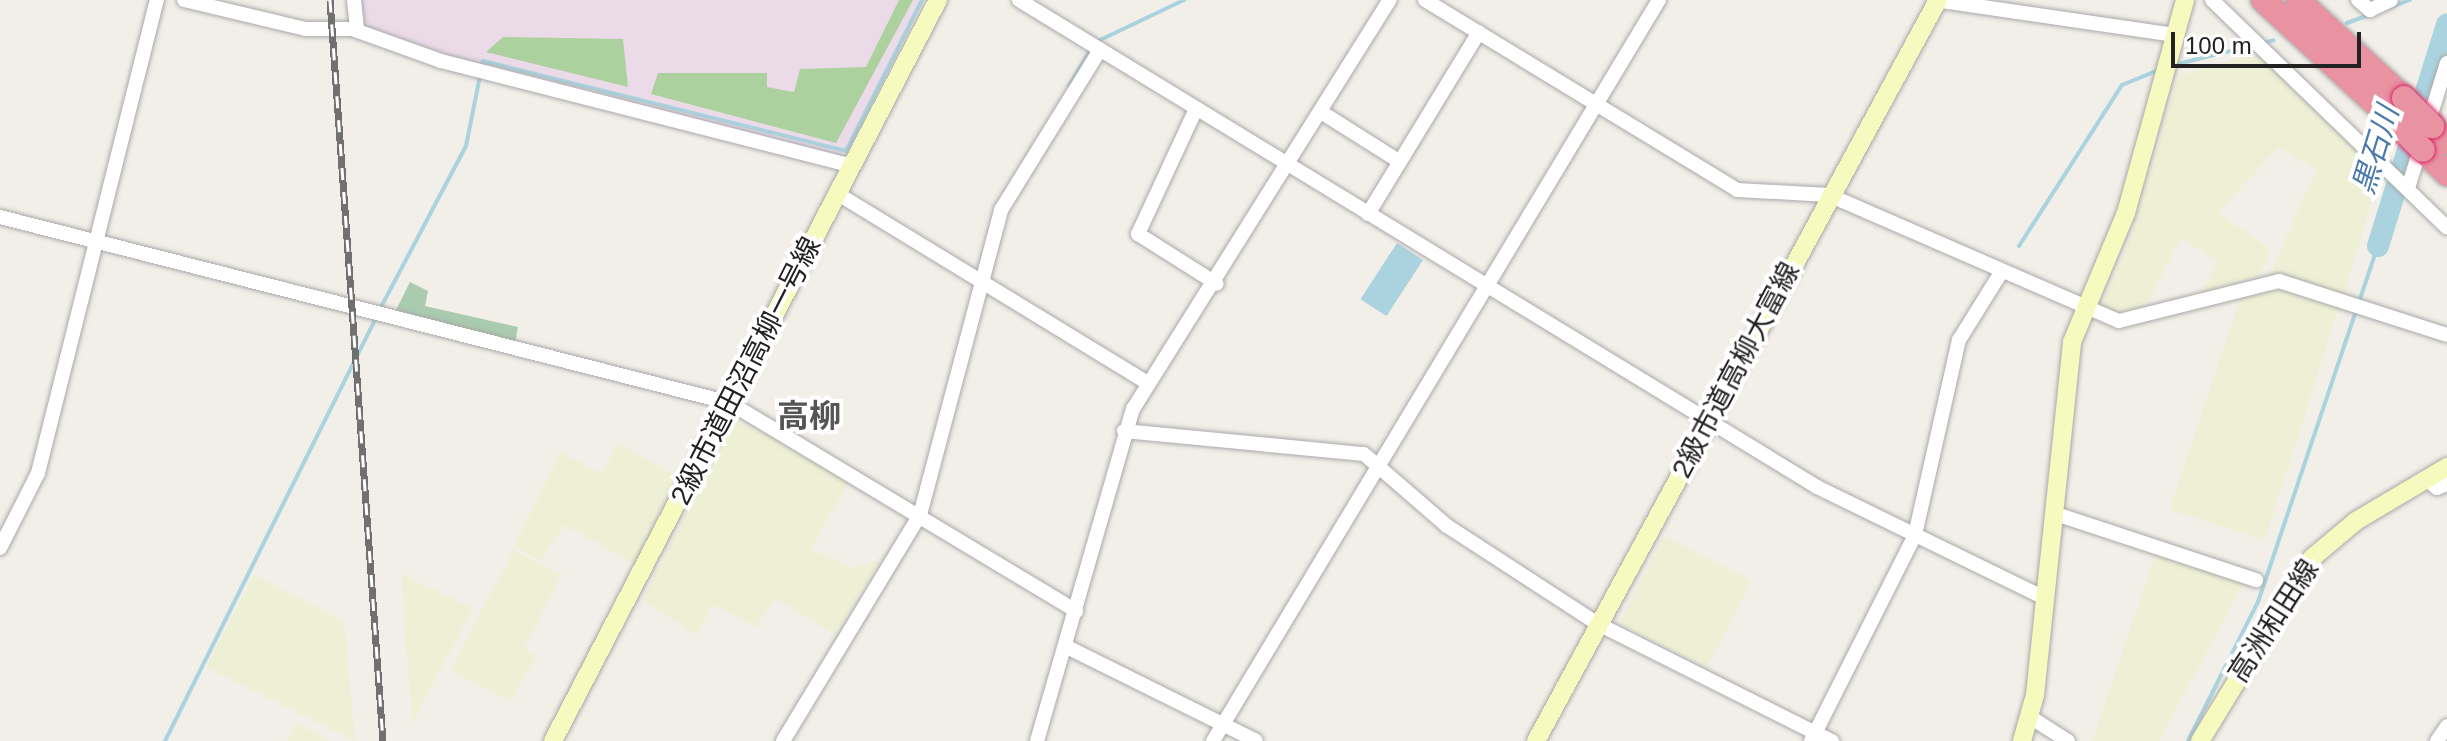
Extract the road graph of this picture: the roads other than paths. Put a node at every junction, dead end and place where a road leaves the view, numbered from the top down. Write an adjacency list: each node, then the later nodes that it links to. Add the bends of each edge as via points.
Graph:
1 (157, 0): 36 (street)
2 (184, 0): 16 (street, via 267,22)
3 (354, 0): 16 (street)
4 (938, 0): 28 (street, 2級市道田沼高柳一号線)
5 (1019, 0): 19 (street)
6 (1390, 0): 24 (street)
7 (1425, 0): 17 (street)
8 (1659, 0): 21 (street)
9 (1937, 0): 18 (street); 32 (street, 2級市道高柳大富線)
10 (2185, 0): 18 (street)
11 (2212, 0): 30 (street)
12 (2263, 0): 23 (highway)
13 (2298, 0): 23 (highway)
14 (2358, 0): 15 (street, via 2370,10)
15 (2391, 0)
16 (357, 31): 28 (street, via 441,61)
17 (1479, 32): 21 (street); 26 (street)
18 (2176, 35): 41 (street, via 2126,213)
19 (1100, 50): 22 (street); 38 (street, via 1001,210)
20 (2446, 73): 30 (street)
21 (1597, 102): 32 (street, via 1737,190); 40 (street)
22 (1196, 109): 27 (street); 39 (street, via 1138,234)
23 (2399, 109): 25 (highway, bridge); 29 (highway, bridge, via 2423,150)
24 (1321, 112): 26 (street); 27 (street)
25 (2447, 142)
26 (1400, 162): 33 (street)
27 (1287, 165): 33 (street); 39 (street)
28 (852, 166): 31 (street, 2級市道田沼高柳一号線)
29 (2447, 174)
30 (2406, 187): 35 (street)
31 (838, 194): 38 (street); 44 (street, 2級市道田沼高柳一号線)
32 (1829, 195): 37 (street); 45 (street, 2級市道高柳大富線)
33 (1368, 214): 40 (street)
34 (0, 217): 36 (street)
35 (2447, 228)
36 (100, 242): 44 (street); 54 (street, via 38,473)
37 (2002, 271): 41 (street); 53 (street, via 1959,340)
38 (983, 283): 43 (street); 52 (street)
39 (1217, 284): 43 (street)
40 (1487, 288): 45 (street); 48 (street)
41 (2090, 309): 42 (street, via 2119,321 2279,281); 51 (street, via 2072,342)
42 (2447, 335)
43 (1148, 383): 46 (street)
44 (730, 403): 52 (street); 64 (street, 2級市道田沼高柳一号線)
45 (1710, 422): 53 (street); 58 (street, 2級市道高柳大富線)
46 (1124, 431): 48 (street, via 1364,454); 57 (street)
47 (2447, 467): 49 (street, 高洲和田線)
48 (1379, 470): 58 (street, via 1447,526); 61 (street)
49 (2428, 480): 50 (street); 73 (street, 高洲和田線, via 2356,521 2312,558)
50 (2447, 484)
51 (2053, 513): 55 (street); 56 (street)
52 (920, 515): 57 (street); 65 (street)
53 (1915, 535): 56 (street); 63 (street)
54 (0, 548)
55 (2256, 580)
56 (2043, 597): 60 (street)
57 (1076, 611): 59 (street)
58 (1598, 624): 63 (street); 69 (street, 2級市道高柳大富線)
59 (1065, 646): 61 (street); 66 (street)
60 (2030, 717): 71 (street); 72 (street)
61 (1223, 726): 67 (street); 68 (street)
62 (2447, 726): 74 (street)
63 (1813, 737): 70 (street)
64 (553, 741)
65 (783, 741)
66 (1037, 741)
67 (1213, 741)
68 (1256, 741)
69 (1536, 741)
70 (1832, 741)
71 (2022, 741)
72 (2068, 741)
73 (2200, 741)
74 (2437, 741)

